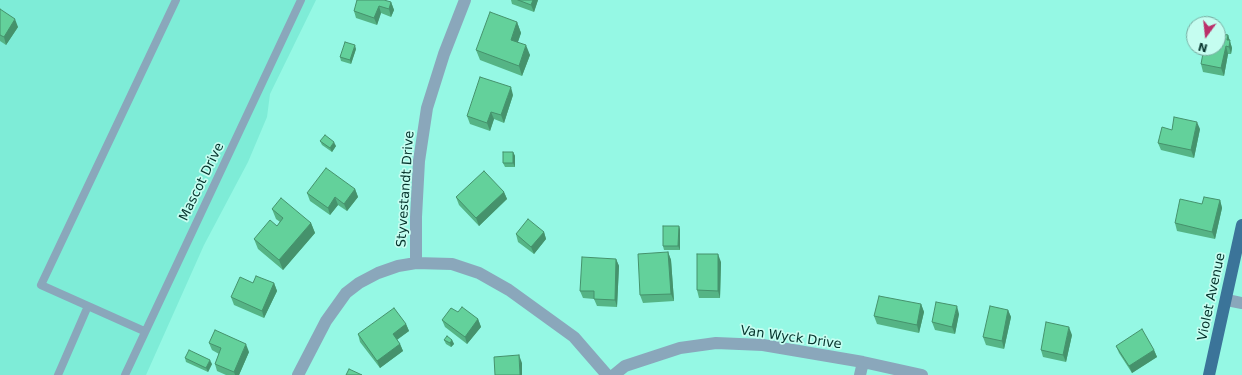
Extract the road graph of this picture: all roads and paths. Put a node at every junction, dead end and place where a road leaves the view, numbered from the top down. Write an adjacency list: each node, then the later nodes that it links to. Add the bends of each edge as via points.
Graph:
1 (176, 0): 8 (lane, via 41,285)
2 (301, 0): 9 (lane, Mascot Drive)
3 (465, 0): 5 (street, Styvestandt Drive, via 444,54 426,114 418,181)
4 (1242, 225): 6 (main road, Violet Avenue)
5 (416, 262): 13 (street, Styvestandt Drive, via 378,273 346,293 326,321); 14 (street, via 452,264 479,273 509,290 574,337)
6 (1227, 300): 7 (street); 18 (main road, Violet Avenue)
7 (1242, 303)
8 (88, 306): 9 (lane); 11 (lane)
9 (144, 331): 12 (lane, Mascot Drive)
10 (863, 362): 15 (street, Van Wyck Drive, via 763,345 716,343 680,348 625,366); 16 (street); 17 (street, Van Wyck Drive)
11 (58, 375)
12 (125, 375)
13 (298, 375)
14 (607, 375)
15 (614, 375)
16 (860, 375)
17 (922, 375)
18 (1209, 375)

